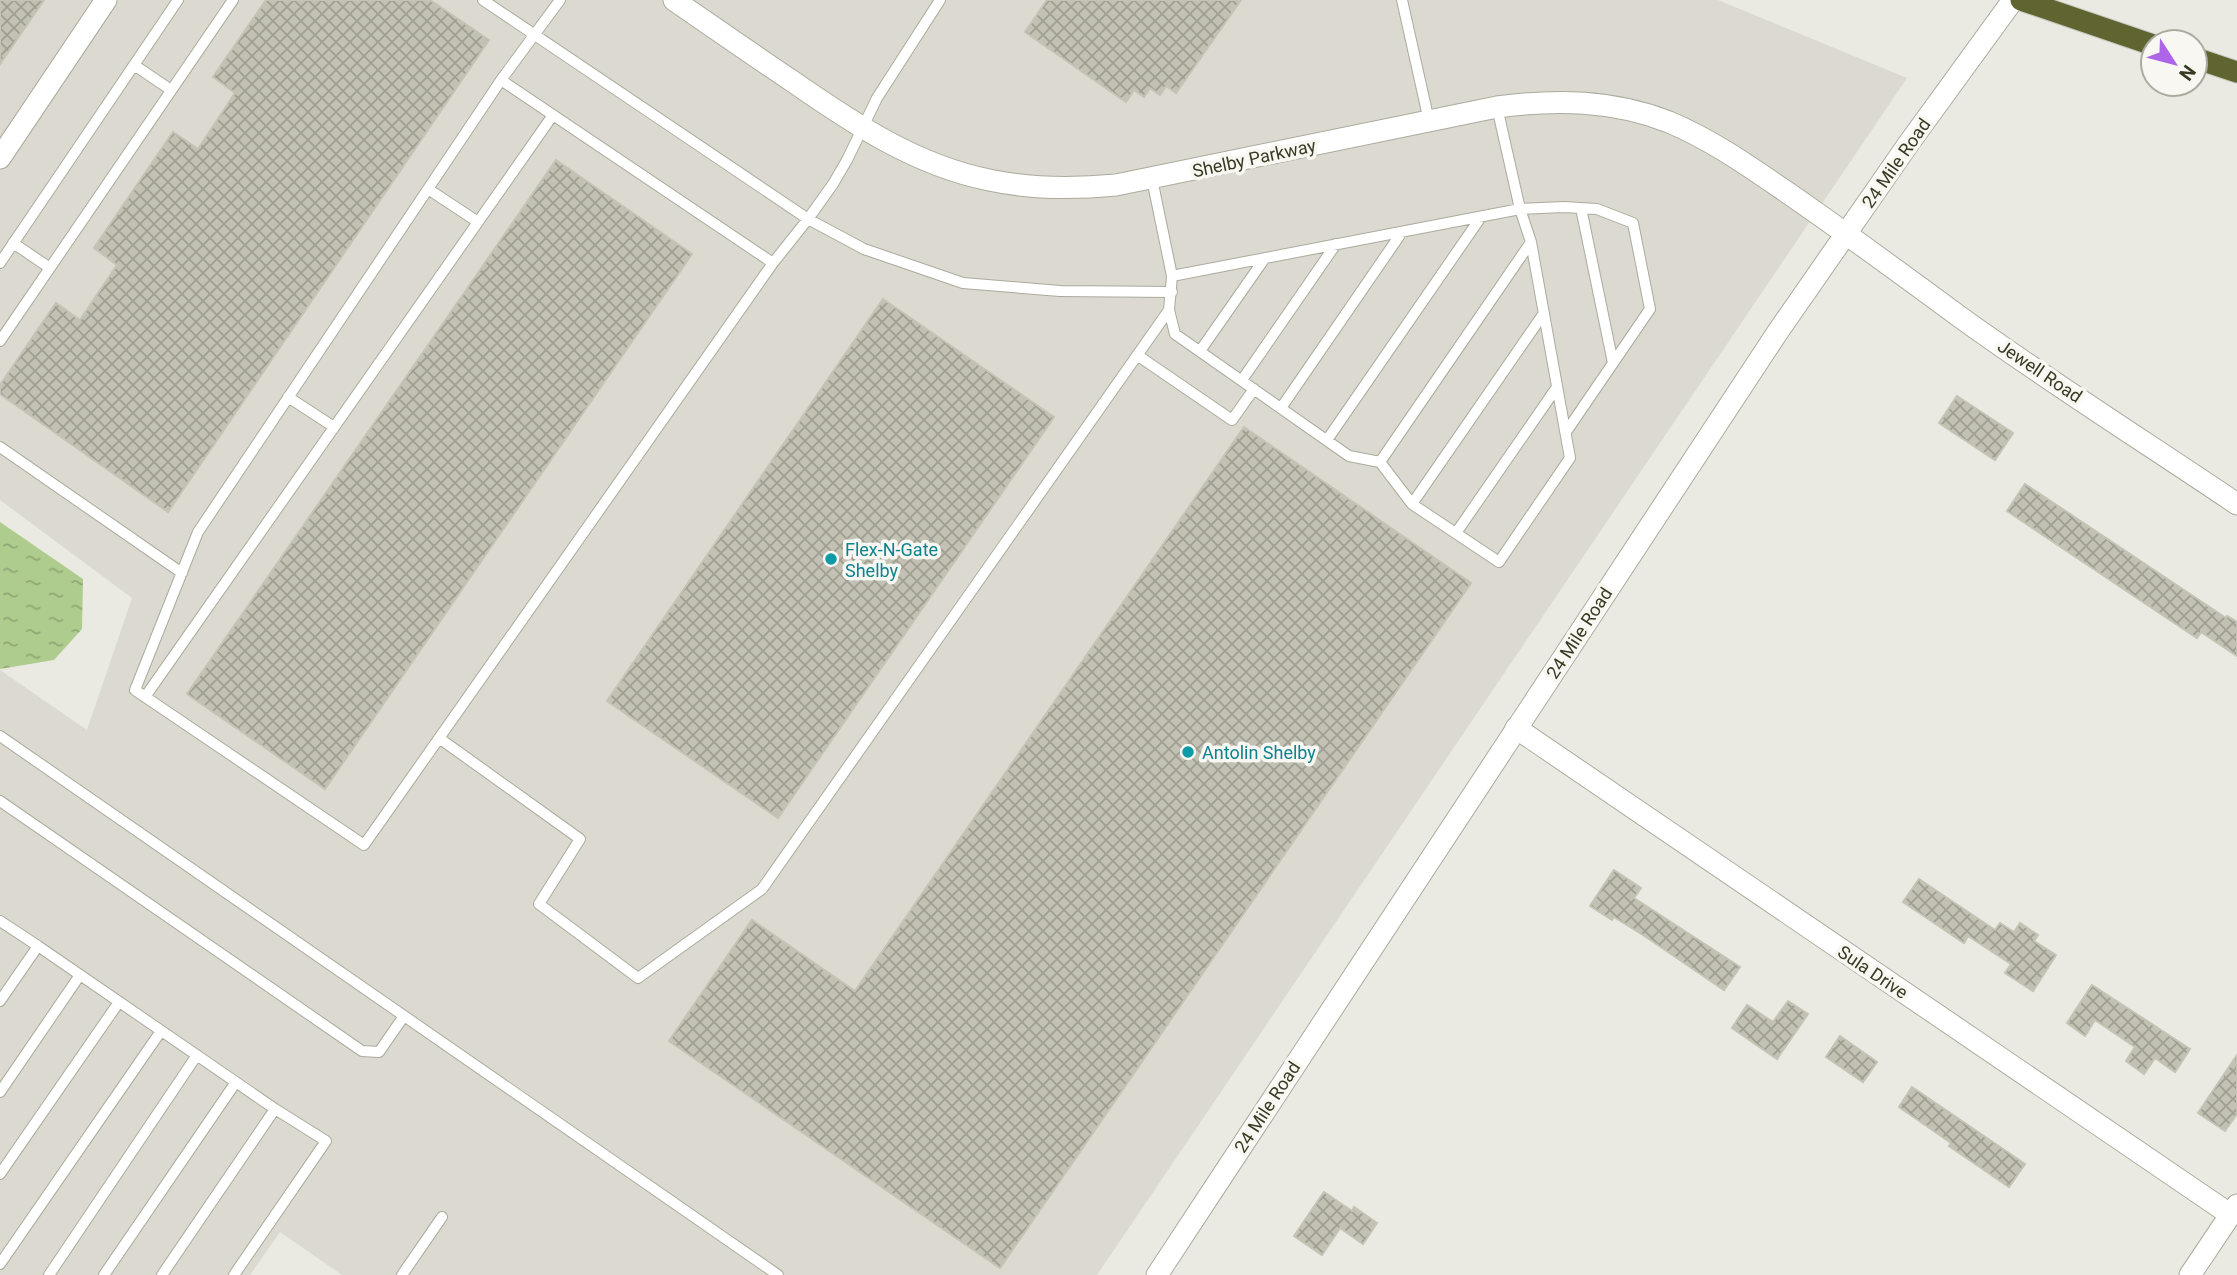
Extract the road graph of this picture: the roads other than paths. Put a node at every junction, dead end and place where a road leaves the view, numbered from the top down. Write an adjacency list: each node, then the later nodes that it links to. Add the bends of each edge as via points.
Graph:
1 (106, 0): 22 (street)
2 (178, 0): 14 (lane)
3 (233, 0): 17 (lane)
4 (483, 0): 11 (lane)
5 (560, 0): 11 (lane)
6 (674, 0): 21 (street, Shelby Parkway)
7 (940, 0): 21 (lane, via 877,98)
8 (1402, 0): 20 (lane)
9 (2013, 0): 31 (street, 24 Mile Road)
10 (2021, 0): 12 (highway)
11 (536, 35): 16 (lane); 28 (lane)
12 (2139, 41)
13 (2209, 63): 15 (highway)
14 (134, 65): 17 (lane); 33 (lane)
15 (2237, 72)
16 (501, 80): 19 (lane); 24 (lane)
17 (171, 90): 38 (lane)
18 (1497, 107): 20 (street, Shelby Parkway); 26 (lane); 31 (street, Shelby Parkway, via 1581,102 1625,108 1668,122 1736,158)
19 (553, 115): 29 (lane); 37 (lane)
20 (1429, 121): 23 (street, Shelby Parkway)
21 (863, 129): 23 (street, Shelby Parkway, via 934,164 989,180 1066,188); 28 (lane)
22 (0, 158)
23 (1152, 179): 39 (lane)
24 (428, 189): 29 (lane); 50 (lane)
25 (1581, 208): 26 (lane); 46 (lane); 46 (lane, via 1633,223 1650,309)
26 (1520, 209): 27 (lane); 32 (lane)
27 (1481, 216): 30 (lane); 54 (lane)
28 (808, 219): 37 (lane); 40 (lane, via 864,249 963,283 1060,291)
29 (478, 222): 52 (lane)
30 (1402, 232): 34 (lane); 51 (lane)
31 (1847, 233): 58 (street, Jewell Road, via 1964,319); 62 (street, 24 Mile Road)
32 (1531, 242): 42 (lane); 56 (lane)
33 (13, 243): 36 (lane); 38 (lane)
34 (1336, 244): 35 (lane); 47 (lane)
35 (1265, 258): 39 (lane); 44 (lane)
36 (0, 263)
37 (774, 263): 64 (lane)
38 (50, 268): 43 (lane)
39 (1172, 276): 40 (lane)
40 (1172, 292): 41 (lane)
41 (1169, 310): 44 (lane, via 1175,334); 45 (lane)
42 (1544, 313): 48 (lane); 57 (lane)
43 (0, 341)
44 (1200, 351): 47 (lane)
45 (1137, 355): 49 (lane, via 1232,420); 64 (lane, via 762,889 638,978 539,904 580,839)
46 (1613, 363): 53 (lane)
47 (1242, 380): 49 (lane)
48 (1557, 387): 53 (lane); 59 (lane)
49 (1254, 389): 51 (lane)
50 (288, 397): 52 (lane); 60 (lane, via 198,532)
51 (1281, 408): 54 (lane)
52 (334, 427): 61 (lane)
53 (1566, 432): 59 (lane, via 1570,458 1499,562)
54 (1327, 440): 56 (lane, via 1349,456)
55 (0, 447): 60 (lane)
56 (1380, 462): 57 (lane)
57 (1412, 504): 59 (lane)
58 (2237, 504)
59 (1456, 533)
60 (182, 573): 61 (lane, via 135,690)
61 (145, 697): 64 (lane, via 364,845)
62 (1516, 728): 78 (street, Sula Drive); 87 (street, 24 Mile Road)
63 (0, 736): 71 (lane)
64 (439, 738)
65 (0, 801): 71 (lane, via 362,1051 379,1052)
66 (0, 921): 67 (lane)
67 (38, 946): 68 (lane); 69 (lane)
68 (80, 975): 70 (lane); 75 (lane)
69 (0, 1001)
70 (120, 1002): 72 (lane); 77 (lane)
71 (404, 1016): 86 (lane)
72 (162, 1031): 73 (lane); 80 (lane)
73 (197, 1055): 74 (lane); 81 (lane)
74 (236, 1082): 76 (lane); 82 (lane)
75 (0, 1092)
76 (275, 1109): 83 (lane); 84 (lane, via 326,1141)
77 (0, 1174)
78 (2234, 1210): 88 (street)
79 (442, 1217): 85 (lane)
80 (0, 1264)
81 (49, 1275)
82 (104, 1275)
83 (162, 1275)
84 (234, 1275)
85 (402, 1275)
86 (778, 1275)
87 (1157, 1275)
88 (2190, 1275)

